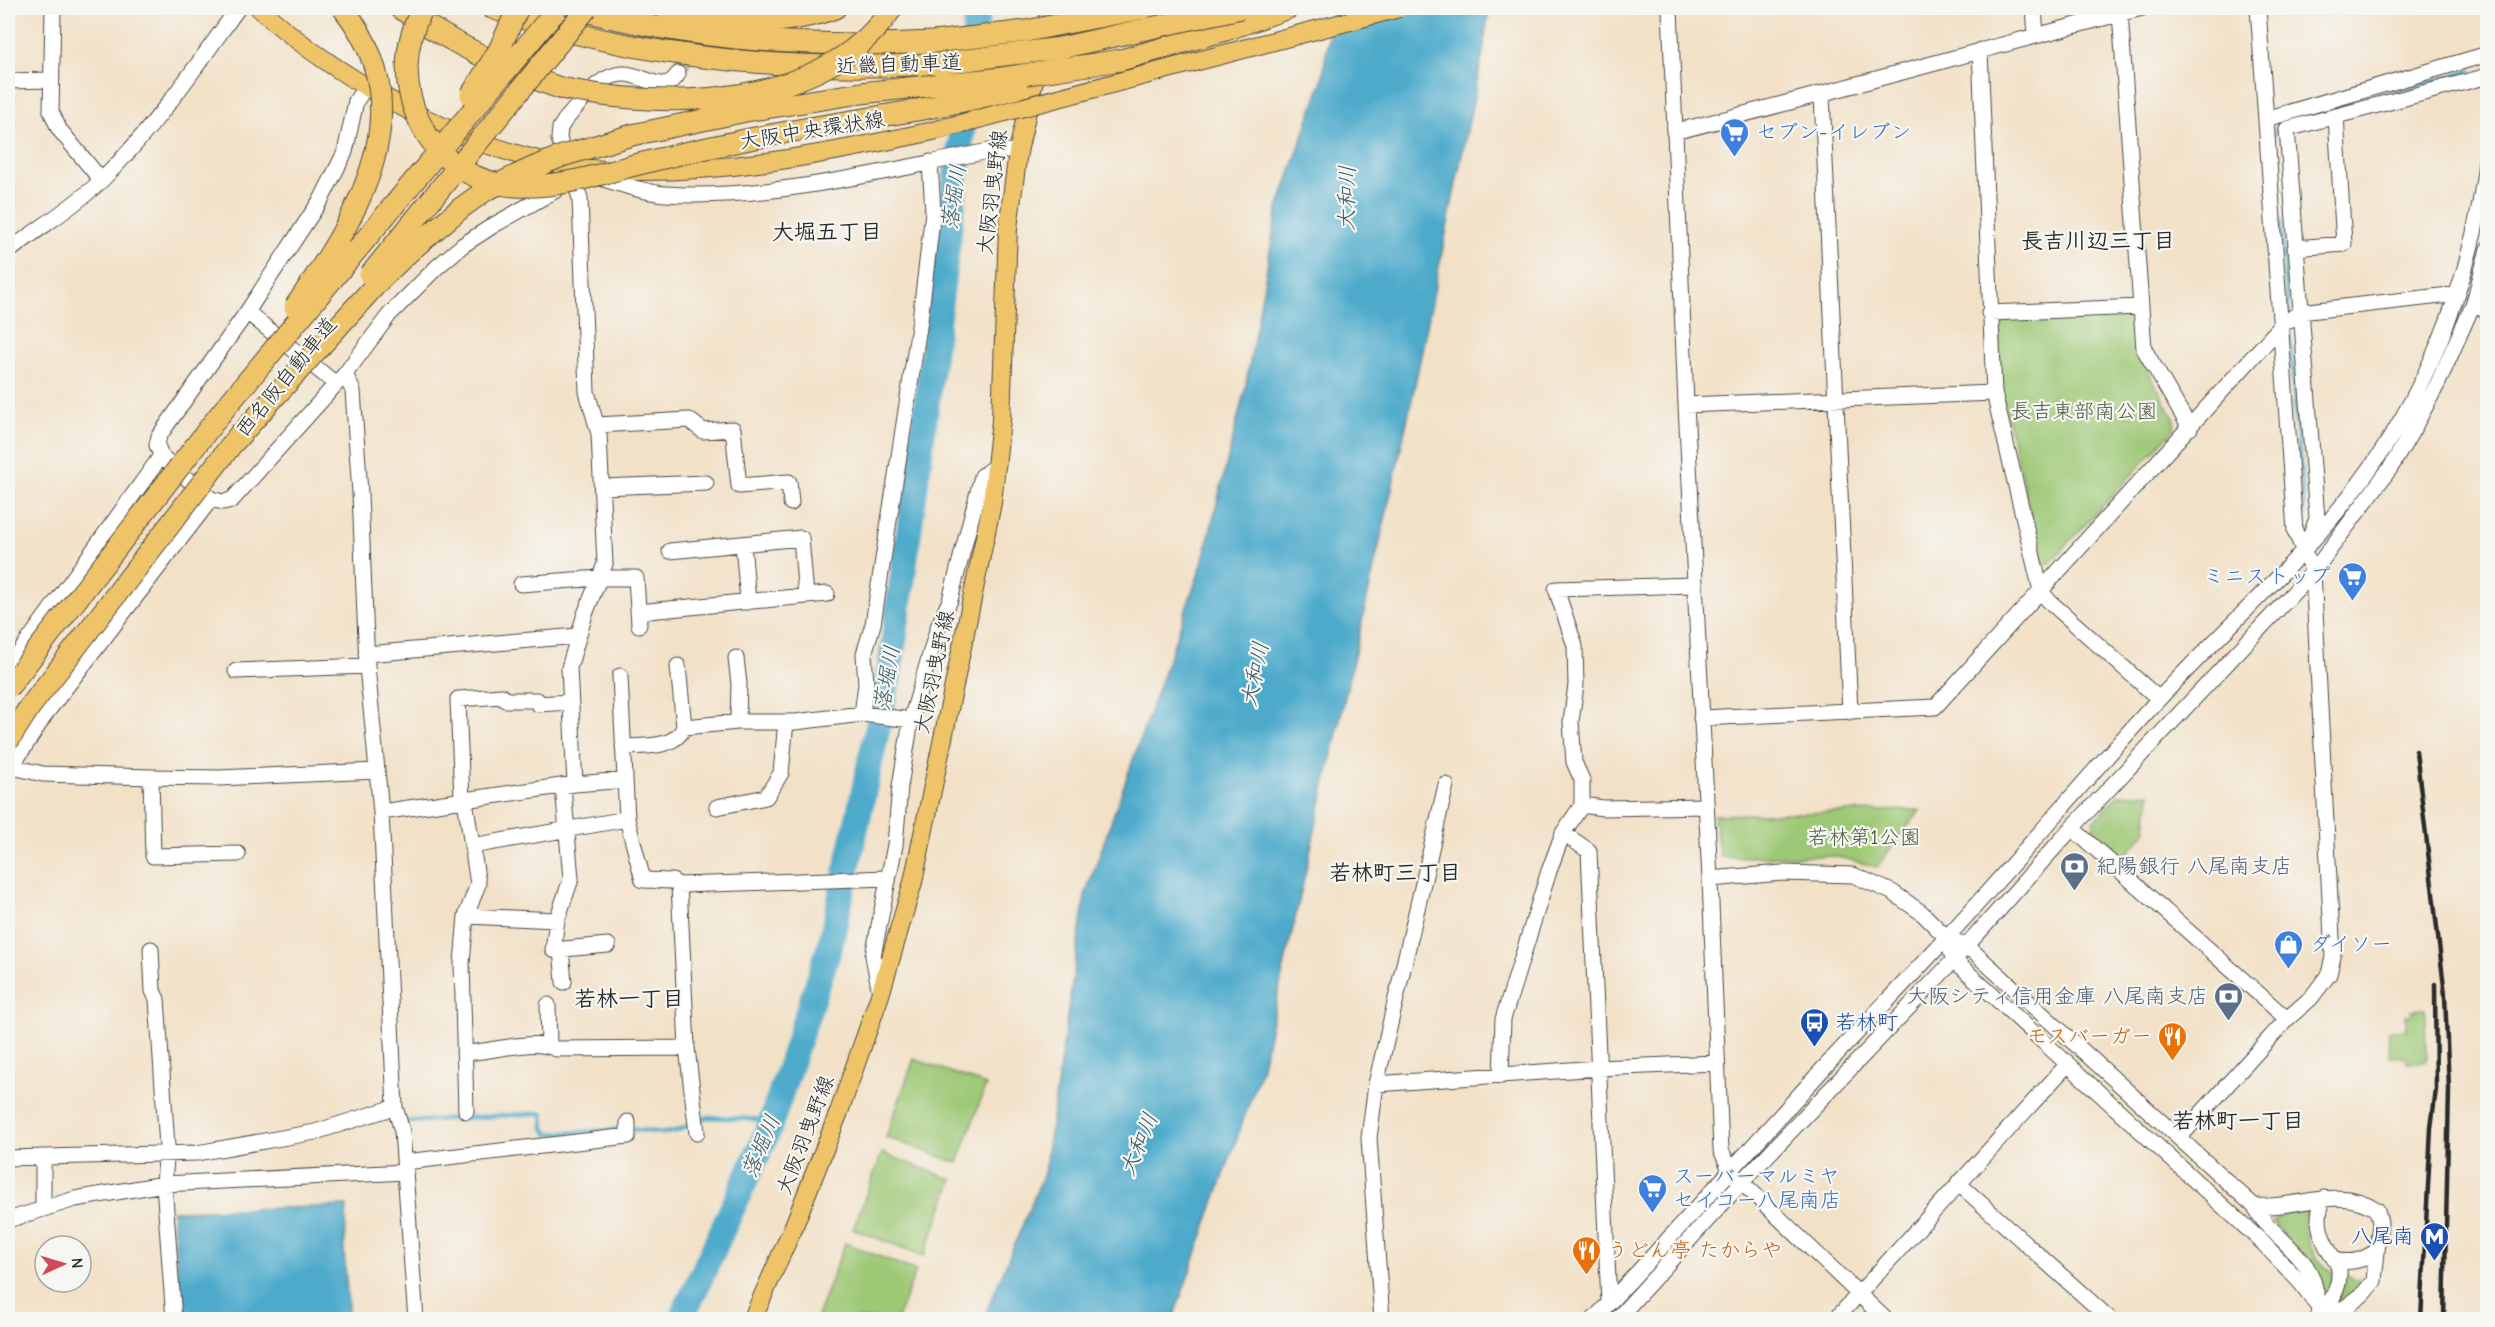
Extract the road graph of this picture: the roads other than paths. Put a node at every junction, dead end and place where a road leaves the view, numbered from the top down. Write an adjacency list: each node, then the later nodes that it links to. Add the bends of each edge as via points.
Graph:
1 (53, 8): 31 (street)
2 (238, 8): 43 (street, via 146,132)
3 (259, 8): 33 (main road, 大阪中央環状線, via 286,33)
4 (343, 8): 60 (highway, bridge, via 363,36 376,74 381,115 374,162 334,247)
5 (400, 8): 12 (highway, bridge, via 472,51 561,88 628,97 685,99 738,95 784,85 834,62 872,33)
6 (423, 8): 28 (highway, bridge, via 408,46 407,77 425,134 464,170 513,186 570,182 749,139 979,97)
7 (492, 8): 24 (highway, 近畿自動車道)
8 (518, 8): 44 (highway, bridge, via 487,71)
9 (597, 8): 37 (highway, bridge, via 520,99)
10 (606, 8): 11 (highway, via 740,21 791,19)
11 (835, 8)
12 (892, 8)
13 (1050, 8): 40 (main road, 大阪羽曳野線)
14 (1144, 8): 22 (highway, 近畿自動車道, bridge, via 1026,31 934,42 810,44 748,40)
15 (1241, 8): 24 (highway, 近畿自動車道, bridge, via 1060,48 936,64 856,67 763,64 657,50)
16 (1288, 8): 28 (highway)
17 (1399, 8): 42 (main road, 大阪中央環状線, bridge, via 933,132 824,154 663,171)
18 (1670, 8): 38 (street)
19 (2034, 8): 25 (street)
20 (2142, 8): 23 (street)
21 (2258, 8): 36 (street)
22 (579, 12): 37 (highway, 西名阪自動車道, bridge)
23 (2120, 13): 25 (street); 50 (street)
24 (555, 16): 44 (highway, 西名阪自動車道, bridge)
25 (2036, 35): 26 (street)
26 (1980, 50): 34 (street); 53 (street)
27 (2487, 54): 36 (street)
28 (1121, 60): 63 (highway, bridge, via 746,111 632,135 530,170 486,190 409,252)
29 (678, 74): 42 (street, via 667,85 623,74 598,83 560,128 559,139)
30 (2487, 76): 35 (street)
31 (50, 80): 32 (street); 43 (street, via 51,111 59,129)
32 (8, 81)
33 (366, 86): 42 (main road, 大阪中央環状線, via 469,137); 51 (street, via 356,101 345,152 335,176)
34 (1822, 95): 38 (street); 58 (street)
35 (2336, 117): 45 (street, via 2287,129); 45 (street, via 2344,244)
36 (2266, 119): 55 (street)
37 (492, 124): 63 (highway, 西名阪自動車道, bridge)
38 (1674, 132): 59 (street)
39 (2487, 143): 48 (street, via 2480,205)
40 (1018, 152): 41 (street, via 995,150); 65 (main road, 大阪羽曳野線, via 1006,262)
41 (937, 161): 42 (street, via 778,189 701,194 663,194); 92 (street, via 920,320 873,624 864,654)
42 (569, 167): 56 (street, via 556,190 463,245 437,267 389,315); 61 (street, via 580,198 587,392)
43 (101, 180): 47 (street)
44 (403, 195): 60 (highway, 西名阪自動車道, bridge)
45 (2295, 248): 52 (street)
46 (2487, 249): 49 (street)
47 (8, 252)
48 (2458, 294): 52 (street); 72 (street, via 2410,404 2349,498)
49 (2474, 302): 54 (street); 73 (street, via 2438,383 2391,467)
50 (2141, 307): 53 (street); 62 (street, via 2144,349)
51 (247, 312): 56 (street); 64 (street, via 159,436)
52 (2300, 312): 55 (street); 72 (street, via 2317,518)
53 (1989, 313): 57 (street)
54 (2487, 313)
55 (2281, 326): 62 (street); 72 (street, via 2295,531)
56 (341, 379): 68 (street, via 232,500); 83 (street, via 353,391)
57 (1994, 393): 58 (street); 77 (street)
58 (1836, 400): 59 (street); 91 (street)
59 (1686, 405): 76 (street)
60 (221, 414): 88 (highway, 西名阪自動車道, bridge)
61 (597, 425): 67 (street); 69 (street, via 689,420 702,431 734,429 739,486 789,482)
62 (2190, 428): 77 (street)
63 (234, 441): 98 (highway, 西名阪自動車道, bridge, via 29,708)
64 (161, 456): 68 (street); 85 (street)
65 (998, 464): 94 (street, via 982,476 950,600 938,627); 129 (main road, 大阪羽曳野線, via 913,882)
66 (706, 483): 67 (street)
67 (602, 487): 74 (street, via 605,564)
68 (211, 499): 100 (street, via 47,712)
69 (791, 502)
70 (743, 544): 71 (street); 79 (street, via 801,538); 80 (street)
71 (670, 551)
72 (2305, 552): 73 (street); 89 (street)
73 (2313, 572): 112 (street); 131 (street, via 2333,957 2329,974 2311,998)
74 (599, 578): 75 (street); 80 (street, via 636,578 639,618); 81 (street)
75 (521, 584)
76 (1695, 585): 93 (street); 107 (street, via 1556,589 1575,646 1576,685 1571,722 1574,762 1582,780)
77 (2041, 591): 89 (street); 91 (street, via 1935,707)
78 (827, 594): 79 (street)
79 (806, 596): 80 (street)
80 (748, 602)
81 (578, 636): 83 (street); 90 (street, via 569,668)
82 (736, 658): 95 (street)
83 (366, 660): 86 (street); 101 (street)
84 (678, 666): 97 (street)
85 (8, 669)
86 (236, 671)
87 (620, 676): 99 (street)
88 (8, 688)
89 (2159, 699): 122 (street)
90 (570, 702): 104 (street); 106 (street, via 538,704 537,700 505,700 502,696 458,699)
91 (1850, 712): 93 (street)
92 (862, 714): 94 (street); 96 (street)
93 (1701, 718): 108 (street)
94 (911, 720): 117 (street, via 895,845)
95 (738, 722): 96 (street); 97 (street)
96 (786, 722): 109 (street, via 781,773 766,796)
97 (684, 726): 99 (street, via 681,735 671,742)
98 (8, 741)
99 (623, 747): 103 (street)
100 (9, 768): 102 (street, via 43,774)
101 (377, 771): 102 (street); 110 (street)
102 (151, 777): 116 (street, via 153,856)
103 (625, 780): 104 (street); 111 (street)
104 (569, 785): 106 (street); 113 (street)
105 (1446, 785): 139 (street)
106 (464, 800): 110 (street); 115 (street)
107 (1582, 805): 108 (street); 114 (street)
108 (1706, 806): 118 (street)
109 (717, 807)
110 (381, 812): 140 (street)
111 (627, 819): 113 (street); 119 (street, via 643,880 672,880)
112 (2072, 828): 124 (street); 131 (street)
113 (566, 831): 115 (street); 121 (street, via 571,879)
114 (1563, 833): 137 (street, via 1589,852); 138 (street, via 1503,1019)
115 (472, 846): 120 (street, via 478,884)
116 (238, 854)
117 (881, 878): 119 (street); 129 (street, via 873,956)
118 (1710, 879): 122 (street, via 1782,873 1853,875 1892,892 1922,913); 135 (street)
119 (679, 885): 133 (street)
120 (466, 916): 121 (street); 134 (street, via 462,963)
121 (557, 920): 126 (street, via 553,950)
122 (1947, 938): 124 (street); 127 (street); 149 (street, via 1834,1057)
123 (608, 945): 126 (street)
124 (1967, 946): 127 (street); 144 (street)
125 (151, 949): 145 (street)
126 (561, 950): 128 (street)
127 (1953, 960): 136 (street); 149 (street)
128 (564, 982)
129 (880, 995): 163 (main road, 大阪羽曳野線, via 839,1112)
130 (549, 1005): 132 (street)
131 (2287, 1019): 144 (street)
132 (549, 1045): 133 (street, via 556,1049); 134 (street)
133 (687, 1048): 142 (street)
134 (464, 1053): 141 (street)
135 (1716, 1064): 137 (street); 149 (street, via 1721,1150)
136 (2066, 1066): 150 (street); 160 (street, via 2262,1242 2300,1282)
137 (1598, 1068): 138 (street); 159 (street)
138 (1501, 1076): 139 (street)
139 (1376, 1084): 164 (street, via 1369,1138)
140 (395, 1107): 145 (street, via 315,1132 197,1153); 148 (street)
141 (466, 1111)
142 (696, 1126)
143 (628, 1129): 148 (street)
144 (2179, 1138): 153 (street)
145 (165, 1154): 146 (street); 151 (street)
146 (43, 1157): 147 (street); 154 (street)
147 (8, 1158)
148 (405, 1167): 151 (street); 162 (street)
149 (1736, 1177): 158 (street); 159 (street); 166 (street)
150 (1958, 1183): 158 (street); 169 (street)
151 (164, 1184): 154 (street, via 75,1198); 161 (street)
152 (2324, 1198): 153 (street, via 2269,1208); 156 (street, via 2363,1200 2377,1209); 157 (street, via 2318,1224)
153 (2254, 1206): 160 (street, via 2307,1268 2318,1293)
154 (43, 1208): 155 (street)
155 (8, 1220)
156 (2377, 1251): 157 (street, via 2353,1263); 160 (street, via 2374,1281 2362,1295 2346,1307)
157 (2338, 1261): 160 (street, via 2337,1290)
158 (1858, 1294): 167 (street); 168 (street)
159 (1609, 1303): 165 (street)
160 (2319, 1314)
161 (174, 1320)
162 (416, 1320)
163 (752, 1320)
164 (1382, 1320)
165 (1593, 1320)
166 (1616, 1320)
167 (1835, 1320)
168 (1886, 1320)
169 (2111, 1320)

